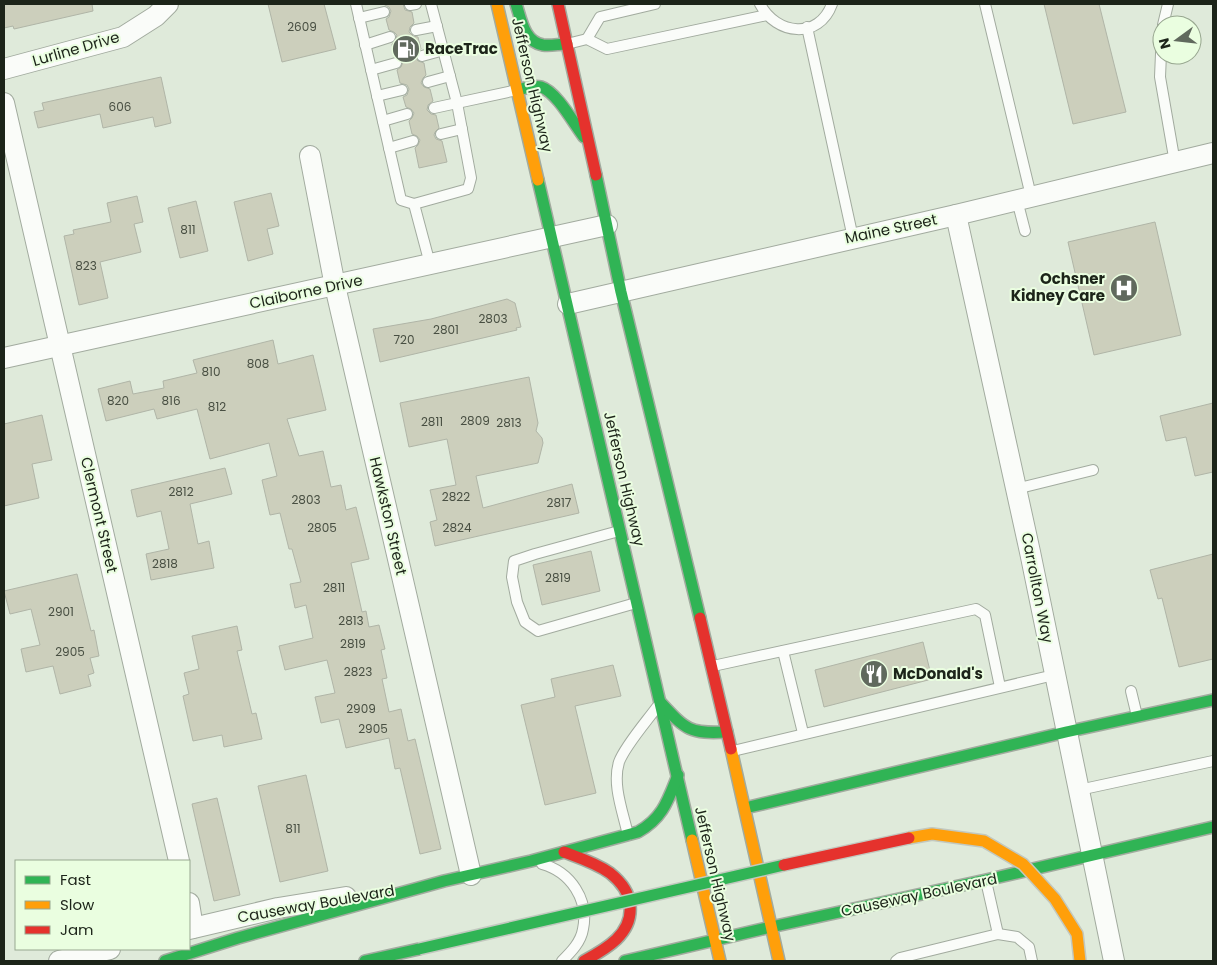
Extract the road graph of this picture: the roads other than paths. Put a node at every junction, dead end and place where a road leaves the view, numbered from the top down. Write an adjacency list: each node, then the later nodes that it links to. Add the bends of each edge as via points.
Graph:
1 (168, 4): 25 (street, Lurline Drive, via 156,16 123,37)
2 (356, 4): 13 (lane)
3 (432, 4): 14 (lane)
4 (497, 4): 30 (main road, Jefferson Highway)
5 (516, 4): 19 (main road, via 527,35 534,42)
6 (558, 4): 19 (main road)
7 (655, 4): 18 (lane, via 600,17)
8 (760, 4): 12 (lane)
9 (832, 4): 15 (lane, via 820,22)
10 (985, 4): 45 (lane)
11 (384, 12): 13 (lane)
12 (767, 15): 15 (lane, via 784,27); 18 (lane, via 607,50)
13 (359, 18): 20 (lane)
14 (437, 26): 16 (lane); 21 (lane)
15 (807, 28): 51 (lane)
16 (416, 30)
17 (390, 37): 20 (lane)
18 (587, 39): 19 (lane)
19 (567, 44): 40 (main road)
20 (365, 45): 26 (lane)
21 (444, 50): 22 (lane); 27 (lane)
22 (422, 56)
23 (396, 63): 26 (lane)
24 (1161, 65): 44 (lane)
25 (4, 69)
26 (371, 70): 31 (lane)
27 (450, 76): 28 (lane); 33 (lane)
28 (428, 82)
29 (402, 90): 31 (lane)
30 (518, 90): 33 (lane); 40 (main road, via 534,86 543,87 551,93); 50 (main road, Jefferson Highway)
31 (377, 96): 36 (lane)
32 (4, 103): 56 (street, Clermont Street)
33 (457, 103): 34 (lane); 37 (lane)
34 (434, 108)
35 (407, 114): 36 (lane)
36 (383, 121): 41 (lane)
37 (462, 129): 38 (lane); 46 (lane, via 470,178 468,189)
38 (440, 134)
39 (413, 142): 41 (lane)
40 (589, 144): 48 (main road)
41 (389, 148): 46 (lane, via 401,200)
42 (1213, 153): 44 (street, Maine Street)
43 (310, 156): 53 (street, Hawkston Street)
44 (1175, 162): 45 (street, Maine Street)
45 (1024, 198): 47 (street, Maine Street); 49 (lane)
46 (414, 204): 52 (lane)
47 (956, 215): 51 (street, Maine Street); 59 (street, Carrollton Way)
48 (607, 225): 50 (street, Claiborne Drive); 54 (main road)
49 (1025, 231)
50 (552, 238): 52 (street, Claiborne Drive); 55 (main road, Jefferson Highway)
51 (853, 238): 54 (street, Maine Street)
52 (430, 264): 53 (street, Claiborne Drive)
53 (335, 286): 56 (street, Claiborne Drive); 84 (street, Hawkston Street)
54 (621, 292): 55 (street, Maine Street); 63 (main road)
55 (568, 304): 60 (main road, Jefferson Highway)
56 (60, 344): 57 (street, Claiborne Drive); 82 (street, Clermont Street)
57 (4, 358)
58 (1093, 470): 59 (lane)
59 (1016, 489): 64 (street, Carrollton Way)
60 (620, 530): 61 (main road, Jefferson Highway); 61 (lane, via 514,561 512,577 517,602 524,622 538,631)
61 (637, 603): 68 (main road, Jefferson Highway)
62 (784, 651): 63 (lane); 65 (lane, via 976,609 985,615); 72 (lane)
63 (712, 666): 70 (main road)
64 (1054, 675): 65 (lane); 71 (street, Carrollton Way)
65 (1000, 687): 72 (lane)
66 (1131, 691): 69 (lane)
67 (1213, 700): 69 (main road)
68 (660, 702): 70 (main road, via 685,729 702,734); 75 (main road, Jefferson Highway); 79 (lane, via 620,762 618,788)
69 (1138, 717): 71 (main road)
70 (727, 732): 73 (main road)
71 (1066, 732): 76 (street, Carrollton Way); 77 (main road)
72 (803, 733): 73 (lane)
73 (732, 751): 77 (main road)
74 (1213, 761): 76 (lane)
75 (678, 775): 79 (main road, via 657,821); 91 (main road, Jefferson Highway)
76 (1079, 790): 81 (street, Carrollton Way)
77 (745, 808): 88 (main road)
78 (1213, 827): 81 (main road, Causeway Boulevard)
79 (628, 836): 80 (main road)
80 (564, 852): 83 (main road); 97 (main road, via 601,867 617,878 631,907 631,920 623,932 603,950)
81 (1092, 856): 85 (main road, Causeway Boulevard); 104 (street, Carrollton Way)
82 (179, 860)
83 (531, 861): 84 (main road); 96 (lane, via 560,872 572,882 582,901 583,930)
84 (471, 874): 86 (main road)
85 (986, 880): 88 (main road, Causeway Boulevard); 90 (lane)
86 (444, 881): 89 (street, Causeway Boulevard, via 278,908); 94 (main road)
87 (190, 916): 89 (street)
88 (771, 927): 91 (main road, Causeway Boulevard); 100 (main road)
89 (191, 929)
90 (998, 934): 101 (lane); 102 (lane, via 1017,937 1029,947)
91 (715, 940): 98 (main road, Causeway Boulevard); 99 (main road, Jefferson Highway)
92 (106, 950): 93 (street)
93 (59, 961)
94 (165, 961)
95 (365, 961): 103 (main road, bridge, via 932,834 984,840 1023,864 1055,899 1076,934)
96 (562, 961)
97 (584, 961)
98 (625, 961)
99 (720, 961)
100 (779, 961)
101 (896, 961)
102 (1032, 961)
103 (1080, 961)
104 (1114, 961)

